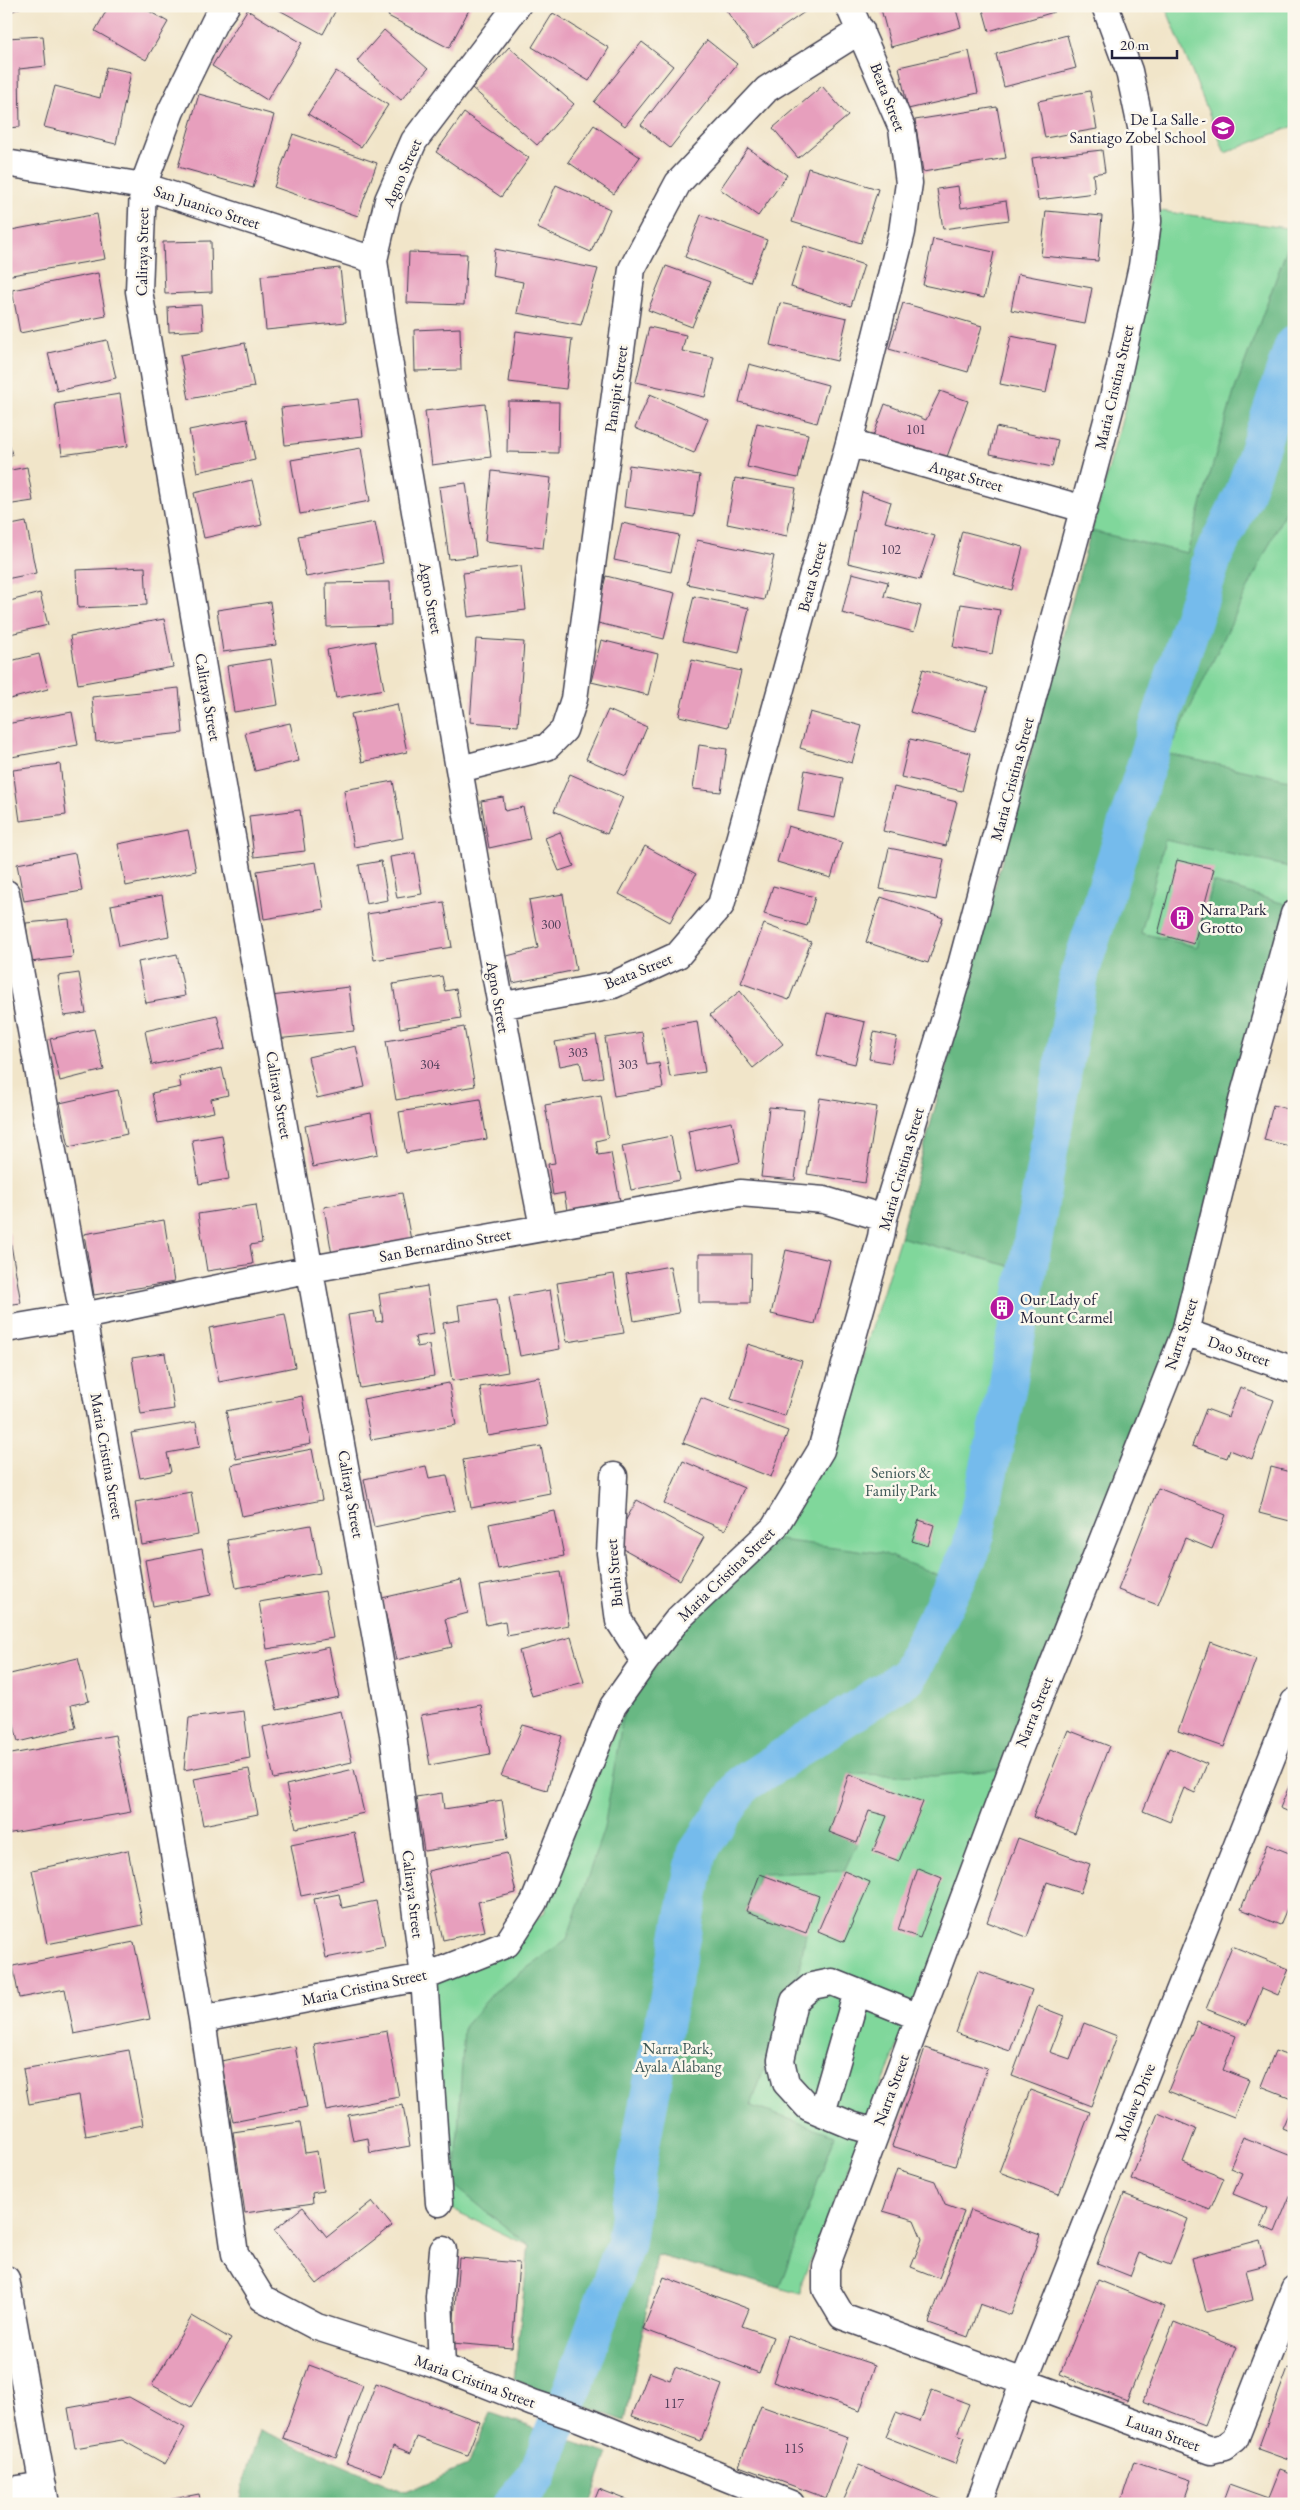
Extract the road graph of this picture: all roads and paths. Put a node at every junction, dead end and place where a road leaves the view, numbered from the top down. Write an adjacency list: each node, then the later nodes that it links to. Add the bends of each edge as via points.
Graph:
1 (226, 6): 7 (street, Caliraya Street, via 215,21 170,111)
2 (518, 6): 8 (street, Agno Street, via 414,141 388,200)
3 (849, 6): 5 (street, Beata Street)
4 (1105, 6): 10 (street, Maria Cristina Street, via 1129,71 1144,141 1148,221 1142,266 1113,398)
5 (861, 30): 9 (street, Beata Street, via 902,128 909,183 902,232); 11 (street, Pansipit Street, via 767,89 673,192 632,269 574,699 564,730 547,747)
6 (6, 163): 7 (street, San Juanico Street)
7 (143, 186): 8 (street, San Juanico Street); 17 (street, Caliraya Street, via 139,291 222,783)
8 (374, 260): 11 (street, Agno Street, via 385,341)
9 (849, 443): 10 (street, Angat Street); 14 (street, Beata Street, via 722,905 678,955 613,985)
10 (1084, 509): 15 (street, Maria Cristina Street, via 960,969)
11 (460, 769): 14 (street, Agno Street)
12 (6, 894): 18 (street, Maria Cristina Street)
13 (1294, 914): 20 (street, Narra Street, via 1242,1101)
14 (499, 1006): 16 (street, Agno Street)
15 (884, 1218): 16 (street, San Bernardino Street, via 824,1200 740,1193); 23 (street, Maria Cristina Street, via 882,1237 821,1450 774,1528 678,1619)
16 (543, 1227): 17 (street, San Bernardino Street)
17 (311, 1269): 18 (street, San Bernardino Street); 25 (street, Caliraya Street, via 393,1734)
18 (83, 1316): 19 (street, San Bernardino Street); 28 (street, Maria Cristina Street)
19 (6, 1329)
20 (1185, 1332): 21 (street, Dao Street); 27 (street, Narra Street, via 1017,1755)
21 (1294, 1370)
22 (614, 1476): 23 (street, Buhi Street, via 610,1553 618,1622)
23 (645, 1661): 25 (street, Maria Cristina Street, via 613,1706 534,1902 507,1944)
24 (1294, 1702): 36 (street, Molave Drive)
25 (424, 1977): 28 (street, Maria Cristina Street); 31 (street, Caliraya Street)
26 (857, 1992): 27 (street); 29 (street); 29 (street, via 832,1982 812,1986 794,2001 781,2060 786,2083 808,2106)
27 (919, 2017): 30 (street, Narra Street)
28 (202, 2019): 35 (street, Maria Cristina Street, via 236,2254 262,2298 317,2328)
29 (822, 2113): 30 (street)
30 (876, 2132): 36 (street, Narra Street, via 826,2267 826,2289 842,2316)
31 (439, 2203)
32 (443, 2250): 35 (street, via 439,2297)
33 (6, 2279): 38 (street)
34 (1294, 2289): 36 (street, Lauan Street, via 1235,2439 1224,2447 1211,2450)
35 (442, 2367): 39 (street, Maria Cristina Street)
36 (1024, 2381): 40 (street, Molave Drive)
37 (6, 2491): 38 (street)
38 (44, 2494)
39 (791, 2504)
40 (978, 2504)

